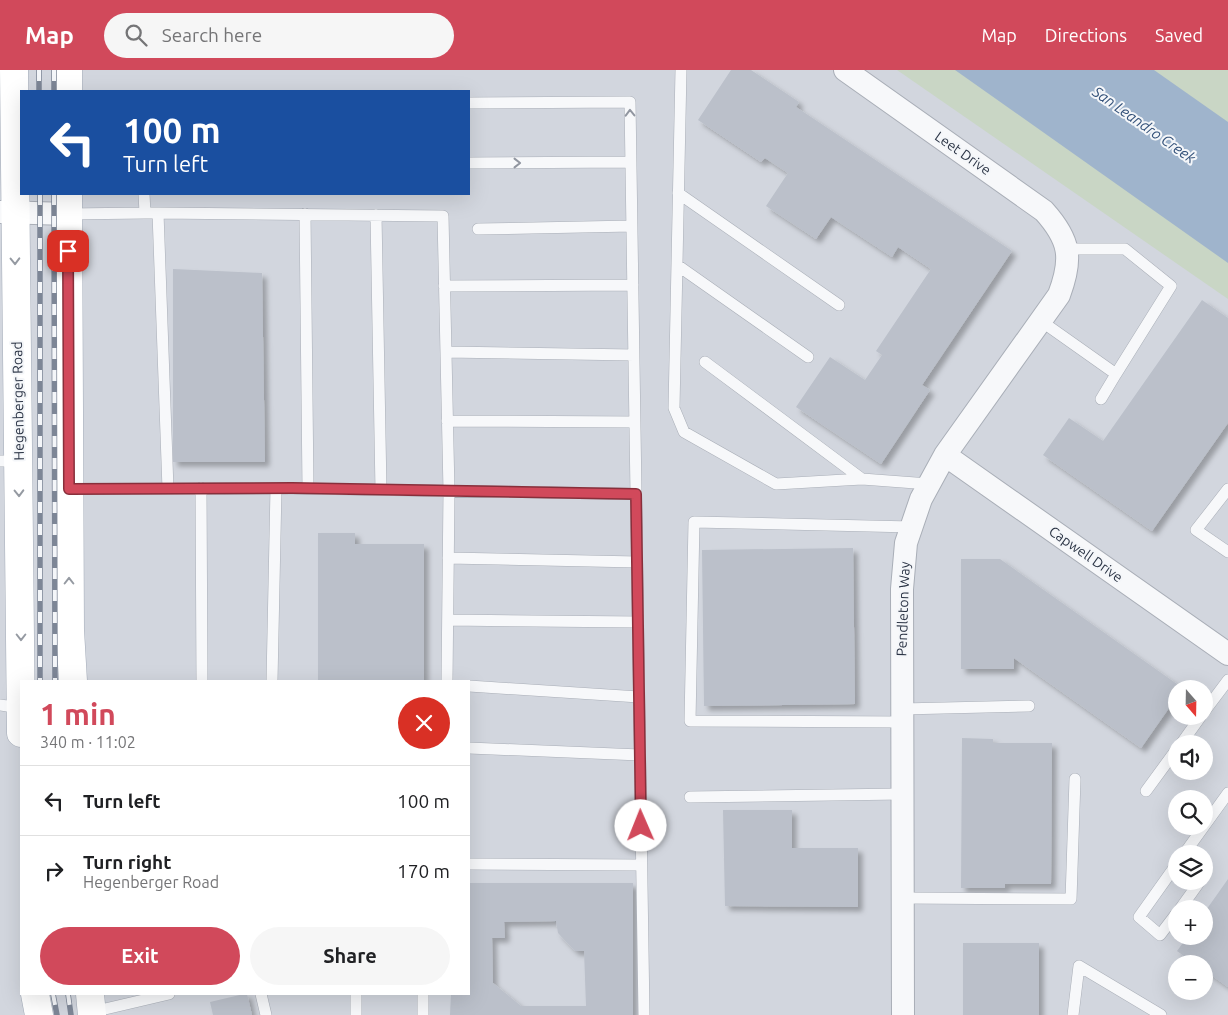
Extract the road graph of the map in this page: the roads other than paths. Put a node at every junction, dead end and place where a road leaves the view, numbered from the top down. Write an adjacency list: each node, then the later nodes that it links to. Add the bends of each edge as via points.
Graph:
1 (14, 70): 7 (main road, Hegenberger Road)
2 (68, 70): 5 (main road)
3 (681, 70): 10 (lane)
4 (845, 70): 20 (street, Leet Drive, via 1044,211 1060,228)
5 (68, 90)
6 (470, 103): 8 (lane, one-way to 6, via 630,102)
7 (7, 130): 13 (main road, Hegenberger Road)
8 (631, 162): 9 (lane, one-way to 8); 18 (lane)
9 (470, 164)
10 (678, 193): 21 (lane); 24 (lane)
11 (144, 195): 15 (lane)
12 (68, 204): 13 (street); 15 (lane); 42 (main road)
13 (7, 212): 35 (main road, Hegenberger Road, one-way to 35)
14 (158, 213): 15 (lane); 16 (lane); 38 (lane)
15 (145, 214)
16 (305, 214): 17 (lane); 41 (lane)
17 (376, 215): 23 (lane, via 443,216); 44 (lane)
18 (632, 226): 19 (lane); 22 (lane)
19 (478, 228)
20 (1066, 249): 25 (street, Pendleton Way, via 1068,270 1059,295); 30 (lane, via 1125,249 1171,286)
21 (677, 265): 28 (lane); 36 (lane, via 674,408 684,432 776,484)
22 (633, 285): 23 (lane); 27 (lane)
23 (444, 286): 26 (lane)
24 (839, 305)
25 (1041, 321): 30 (lane); 34 (street, Pendleton Way)
26 (446, 352): 27 (lane); 32 (lane)
27 (634, 355): 33 (lane)
28 (808, 357)
29 (704, 362): 36 (lane)
30 (1116, 374): 31 (lane)
31 (1101, 399)
32 (447, 421): 33 (lane); 45 (lane)
33 (635, 422): 46 (lane)
34 (945, 455): 37 (street, Pendleton Way); 53 (street, Capwell Drive)
35 (10, 461): 59 (main road, Hegenberger Road, one-way to 59)
36 (862, 479): 37 (lane)
37 (929, 484): 47 (street, Pendleton Way)
38 (168, 488): 39 (lane); 42 (lane)
39 (201, 488): 40 (lane); 55 (lane)
40 (276, 488): 41 (lane); 56 (lane)
41 (308, 488): 44 (lane)
42 (69, 489): 54 (main road, one-way to 42)
43 (1228, 489): 48 (lane, via 1196,530)
44 (381, 490): 45 (lane)
45 (449, 491): 46 (lane); 49 (lane)
46 (636, 494): 50 (lane)
47 (912, 527): 66 (street, Pendleton Way, via 906,543 902,589); 66 (lane, via 694,522 690,721)
48 (1228, 552)
49 (448, 558): 50 (lane); 51 (lane)
50 (637, 562): 52 (lane)
51 (448, 620): 52 (lane); 57 (lane)
52 (638, 622): 61 (lane)
53 (1228, 654)
54 (73, 680)
55 (202, 680)
56 (272, 680)
57 (448, 680)
58 (1228, 680): 62 (lane)
59 (20, 686)
60 (470, 686): 61 (lane)
61 (639, 697): 68 (lane)
62 (1213, 700)
63 (0, 705): 65 (lane)
64 (1029, 706): 66 (lane)
65 (20, 708)
66 (902, 715): 73 (street, Pendleton Way)
67 (470, 748): 68 (lane)
68 (640, 755): 77 (lane)
69 (1168, 761): 71 (lane)
70 (1075, 779): 79 (lane, via 1071,899)
71 (1146, 791)
72 (1228, 793): 75 (lane)
73 (902, 794): 74 (lane); 79 (street, Pendleton Way)
74 (690, 797)
75 (1190, 845)
76 (470, 864): 77 (lane)
77 (641, 865): 91 (lane)
78 (1168, 877): 80 (lane, via 1139,917 1160,936)
79 (902, 898): 92 (street, Pendleton Way)
80 (1168, 925)
81 (35, 995): 87 (main road)
82 (163, 995): 86 (lane)
83 (262, 995): 88 (lane)
84 (356, 995): 89 (lane)
85 (423, 995): 90 (lane)
86 (91, 1007)
87 (39, 1015)
88 (266, 1015)
89 (356, 1015)
90 (422, 1015)
91 (644, 1015)
92 (903, 1015)
93 (1072, 1015): 94 (lane, via 1079,966)
94 (1161, 1015)

